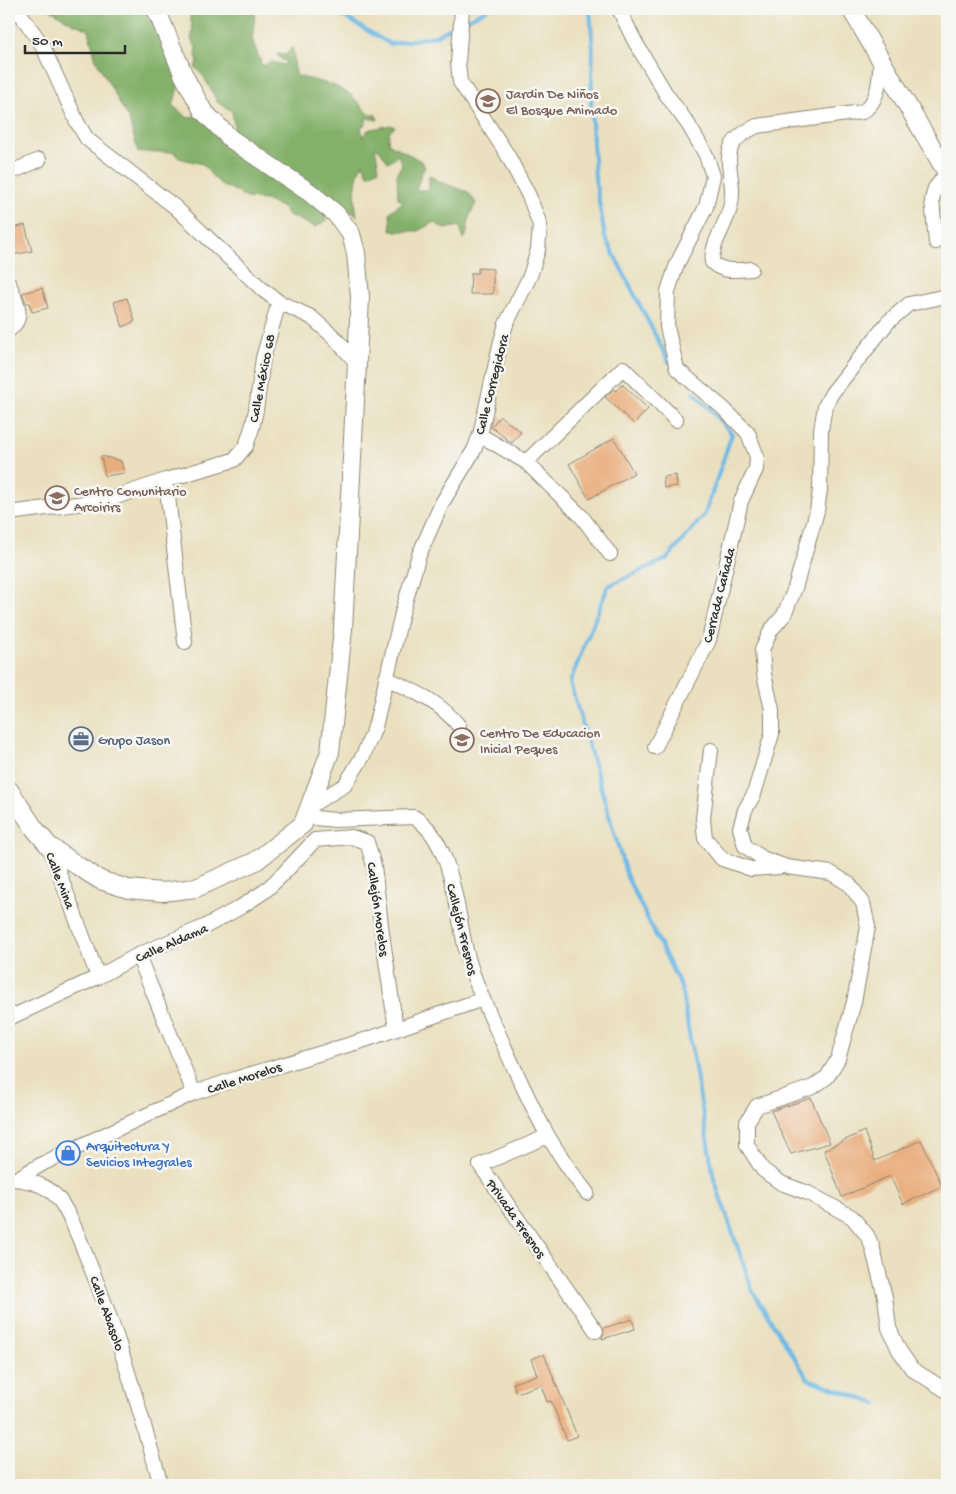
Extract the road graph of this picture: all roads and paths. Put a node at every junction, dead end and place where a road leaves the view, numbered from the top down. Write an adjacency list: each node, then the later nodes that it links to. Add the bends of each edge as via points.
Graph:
1 (17, 9): 14 (street, via 42,45 76,122 87,139 175,207)
2 (156, 9): 16 (street, via 184,76 203,111 231,139 336,214 351,234 360,297)
3 (462, 9): 18 (street, Calle Corregidora, via 458,63 460,82 507,154 540,225 538,250 530,276 512,310 500,345)
4 (619, 9): 26 (street, Cerrada Cañada, via 666,94 706,155 713,176 706,206 677,264 668,291 667,327 677,369 724,408 748,433 757,457 757,466 740,501 709,640)
5 (851, 9): 6 (street)
6 (881, 60): 9 (street); 11 (street, via 877,92 869,108 862,112 757,126 742,133 733,143 728,156 732,194 730,208 712,251 712,262 716,267 728,270)
7 (39, 160): 8 (street)
8 (9, 173)
9 (947, 173): 10 (street, via 934,188 932,200)
10 (936, 242)
11 (751, 269)
12 (9, 283): 15 (street, via 19,318)
13 (947, 298): 32 (street, via 909,304 888,322 825,406 817,511 795,588 784,615 771,630 762,650 772,710 772,734 740,828 745,846 762,858)
14 (279, 302): 16 (street, via 311,317); 20 (street, Calle México 68, via 263,358 256,410 246,446 234,460)
15 (9, 330)
16 (358, 362): 29 (street, via 336,707 330,752)
17 (676, 420): 19 (street, via 623,368)
18 (480, 435): 19 (street); 24 (street, Calle Corregidora, via 442,503 418,555)
19 (526, 462): 22 (street, via 582,518)
20 (166, 480): 21 (street, via 108,500); 23 (street)
21 (9, 513)
22 (610, 554)
23 (185, 642)
24 (386, 678): 25 (street, via 436,703); 29 (street, Calle Corregidora, via 375,727 364,756 345,786)
25 (459, 726)
26 (655, 747)
27 (711, 750): 32 (street, via 703,818 705,838 722,859 751,868)
28 (9, 790): 31 (street, Calle Mina)
29 (306, 815): 30 (street); 31 (street, via 256,861 196,888 162,892 128,889 100,880); 35 (street, Callejón Fresnos, via 336,820 414,817 423,822 443,855 455,893 464,944)
30 (315, 840): 33 (street, Calle Aldama, via 265,891 206,926); 37 (street, Callejón Morelos, via 351,837 367,842 374,866)
31 (49, 846): 34 (street, Calle Mina)
32 (787, 867): 43 (street, via 831,873 849,884 863,903 868,927 854,1002 838,1059 827,1076 813,1087 757,1106 747,1122 747,1145 763,1170 781,1183 808,1193 852,1218 867,1235 885,1297 889,1328 899,1350 912,1369)
33 (138, 956): 34 (street, Calle Aldama); 38 (street)
34 (98, 978): 36 (street, Calle Aldama)
35 (483, 999): 37 (street, Calle Morelos); 39 (street, Callejón Fresnos)
36 (9, 1018)
37 (396, 1029): 38 (street, Calle Morelos)
38 (194, 1093): 40 (street, Calle Morelos)
39 (548, 1136): 41 (street, Callejón Fresnos); 42 (street, Privada Fresnos, via 480,1165)
40 (12, 1179): 44 (street, Calle Abasolo, via 38,1183 56,1196 74,1226 130,1375)
41 (587, 1193)
42 (596, 1330)
43 (947, 1391)
44 (161, 1485)

